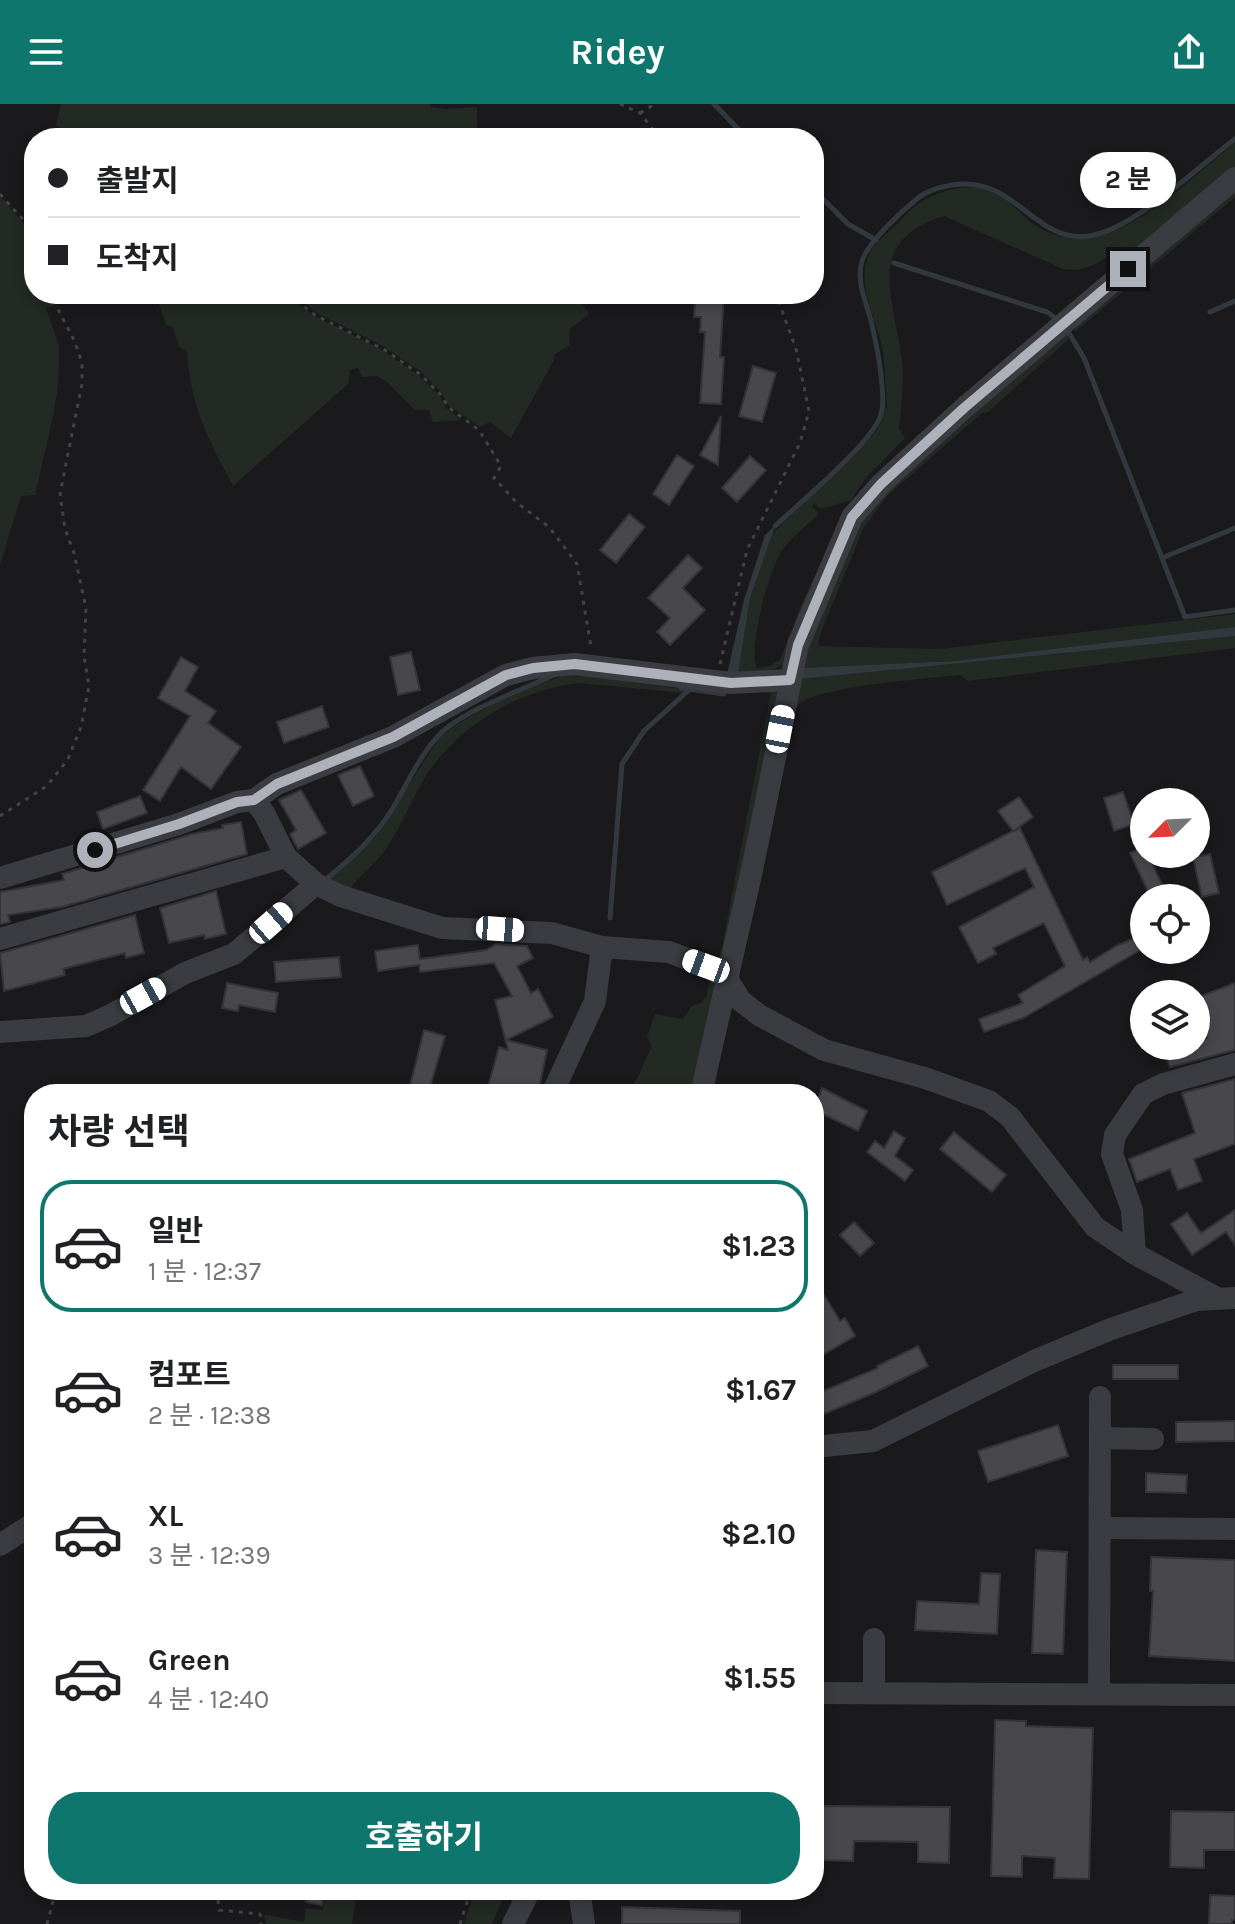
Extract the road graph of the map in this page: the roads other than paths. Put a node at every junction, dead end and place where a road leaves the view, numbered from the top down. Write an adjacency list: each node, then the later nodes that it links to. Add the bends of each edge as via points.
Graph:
1 (1235, 178): 2 (street, via 881,484 852,517 798,645)
2 (790, 680): 3 (street, via 731,683 575,664 533,668 506,675 393,737 277,784); 9 (street)
3 (254, 800): 4 (street); 5 (street)
4 (286, 857): 6 (street); 7 (street)
5 (0, 878)
6 (316, 884): 8 (street, via 442,928 552,933); 10 (street, via 234,954 185,973 111,1015 86,1026)
7 (0, 939)
8 (602, 947): 9 (street, via 669,952); 12 (street, via 595,1001)
9 (727, 979): 13 (street); 14 (street, via 741,1001 759,1015 824,1050 989,1101 1010,1117 1095,1227)
10 (0, 1032)
11 (1235, 1064): 14 (street, via 1143,1094 1115,1135 1112,1154 1132,1210)
12 (557, 1084)
13 (703, 1084)
14 (1135, 1254): 15 (street)
15 (1225, 1298): 19 (street, via 1196,1300 1047,1355 873,1441)
16 (1100, 1397): 17 (street)
17 (1100, 1438): 18 (street); 20 (street)
18 (1153, 1439)
19 (824, 1446)
20 (1100, 1528): 22 (street); 27 (street)
21 (24, 1529): 23 (street)
22 (1235, 1529)
23 (0, 1545)
24 (874, 1639): 26 (street)
25 (824, 1693): 26 (street)
26 (874, 1693): 27 (street)
27 (1099, 1694): 28 (street)
28 (1235, 1695)
29 (525, 1900): 31 (street)
30 (580, 1900): 32 (street)
31 (513, 1924)
32 (584, 1924)

